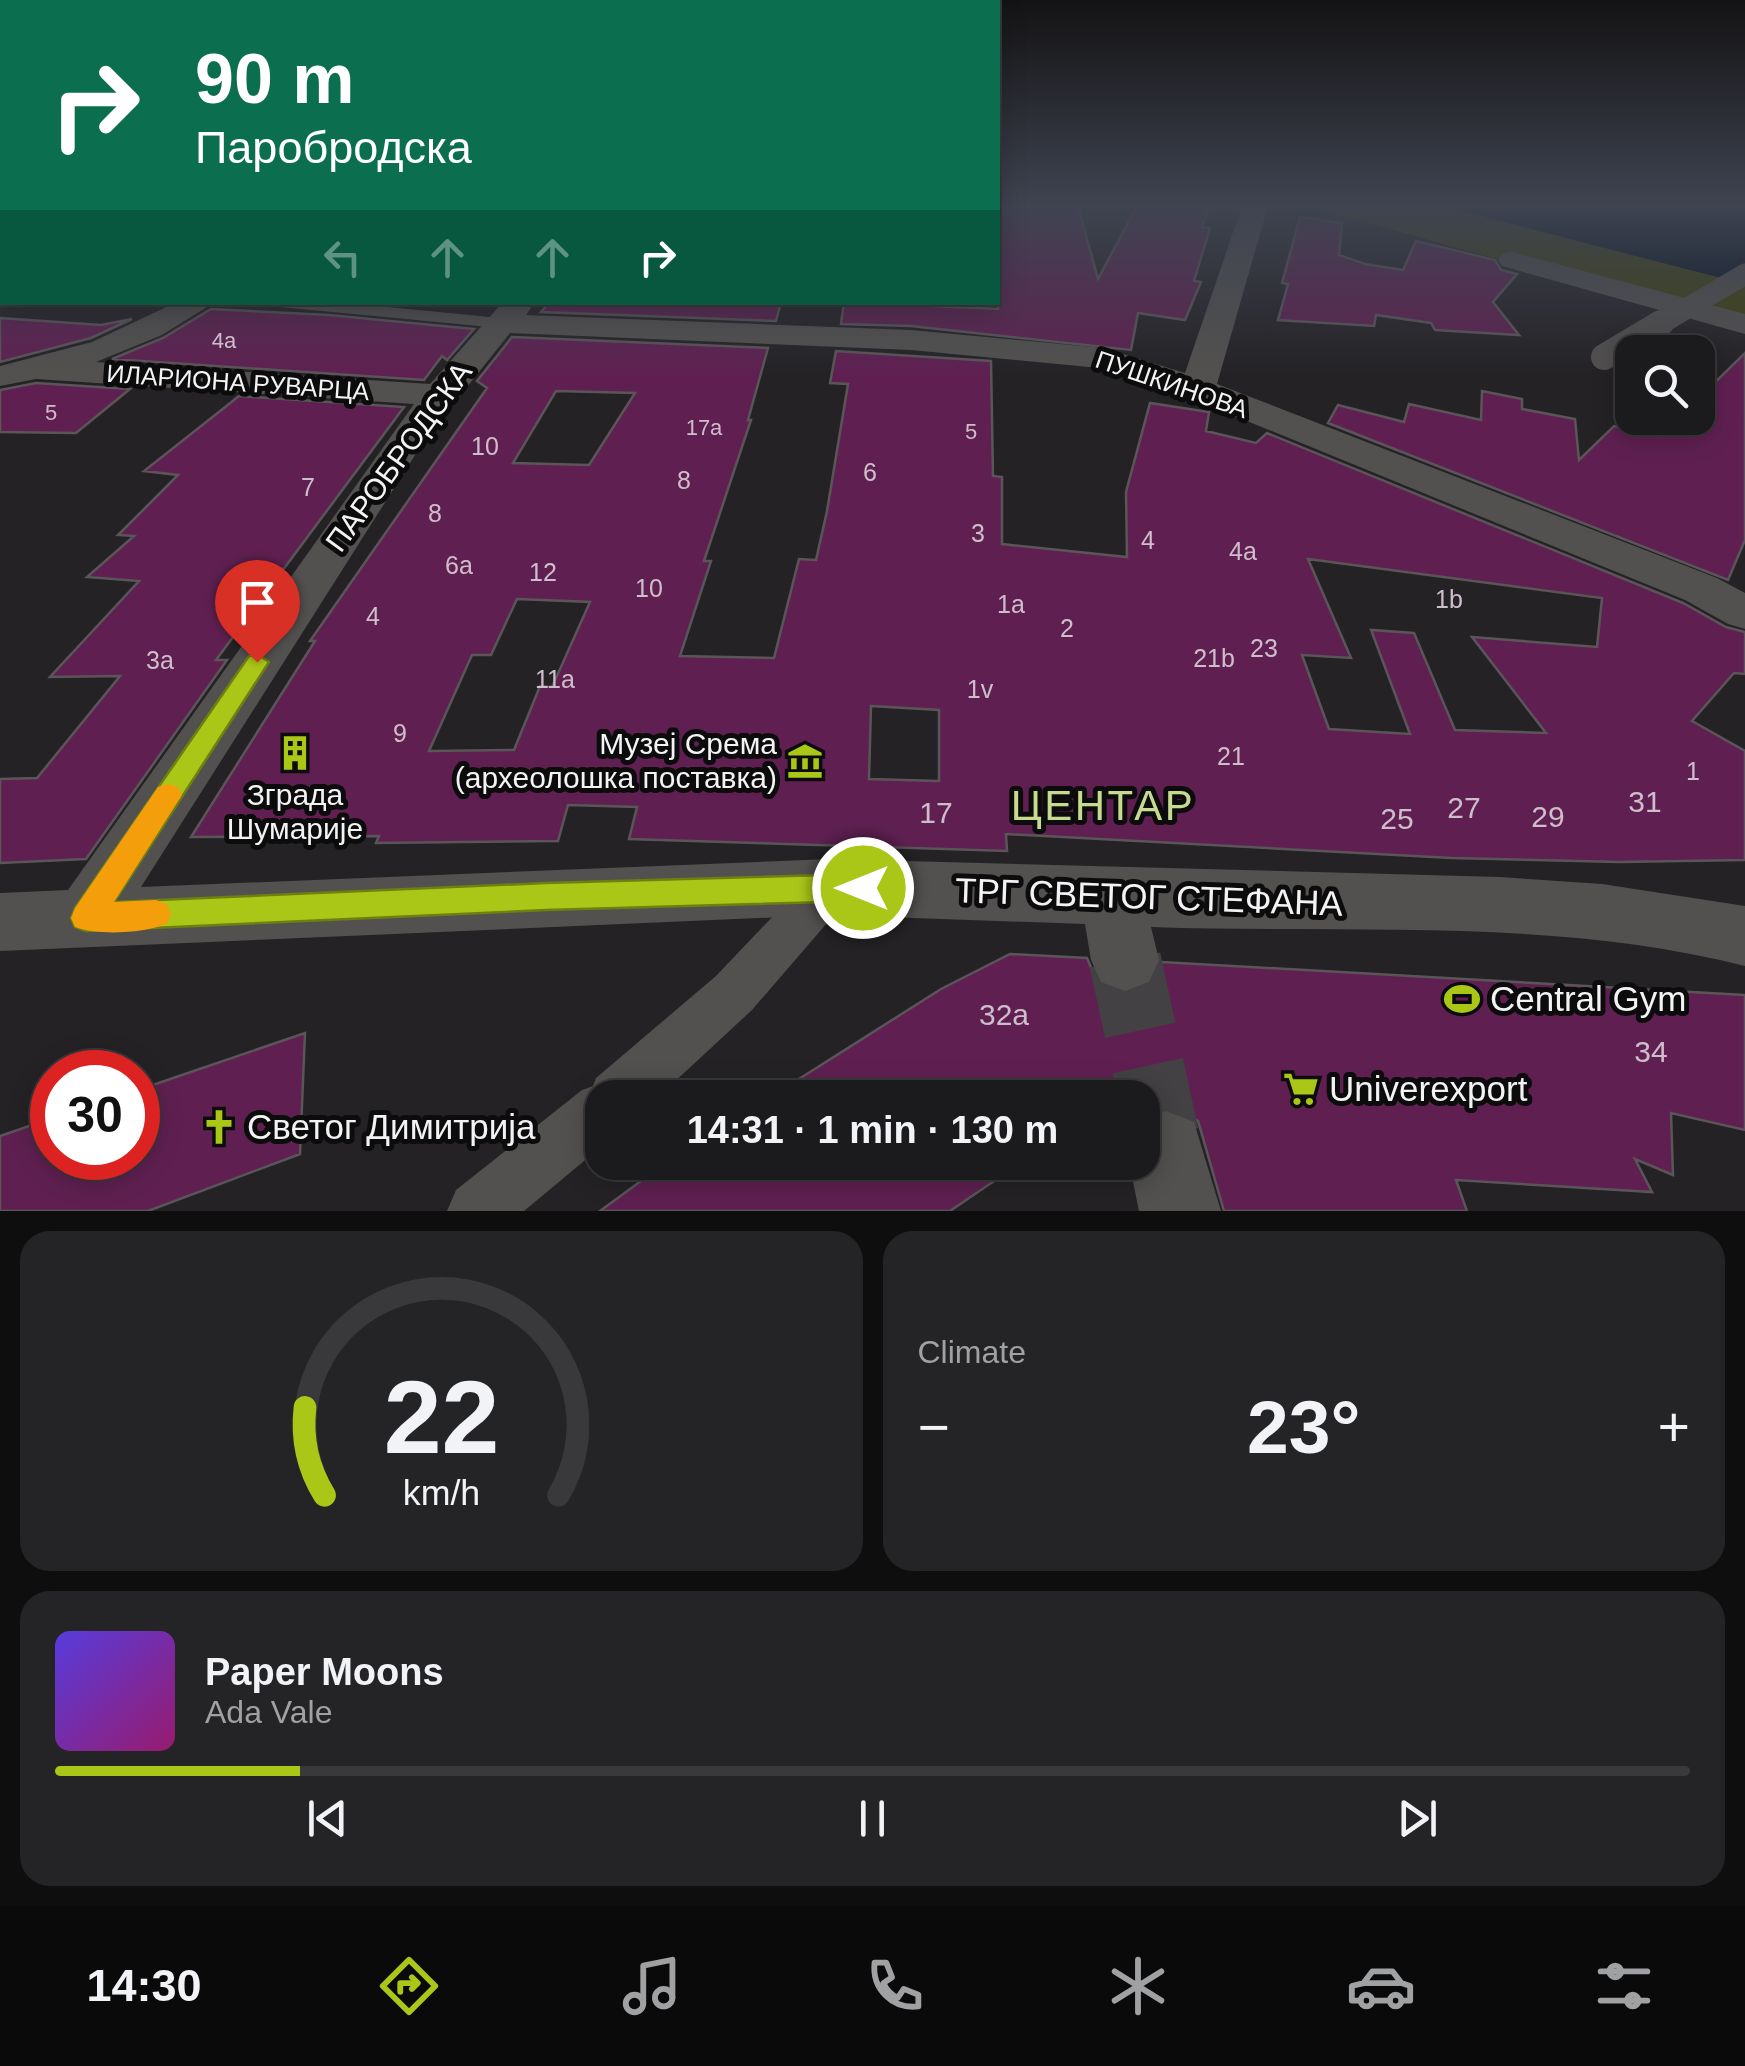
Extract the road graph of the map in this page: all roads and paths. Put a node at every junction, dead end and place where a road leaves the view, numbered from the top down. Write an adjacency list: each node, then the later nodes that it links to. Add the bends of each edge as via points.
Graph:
1 (1237, 263): 11 (street)
2 (1521, 263): 7 (street)
3 (1745, 274): 8 (street, bridge)
4 (194, 305): 9 (street, via 120,345)
5 (343, 305): 6 (lane)
6 (510, 313): 11 (street, ПУШКИНОВА, via 1054,350 1120,362); 12 (street, ПАРОБРОДСКА)
7 (1745, 324)
8 (1604, 357)
9 (38, 369): 10 (street); 12 (street, ИЛАРИОНА РУВАРЦА)
10 (0, 376)
11 (1198, 390): 13 (street, ПУШКИНОВА)
12 (438, 395): 16 (street, ПАРОБРОДСКА)
13 (1742, 607)
14 (830, 886): 15 (street, ТРГ СВЕТОГ СТЕФАНА); 16 (street, ТРГ СВЕТОГ СТЕФАНА); 20 (street, via 734,994)
15 (1112, 896): 18 (street, ТРГ СВЕТОГ СТЕФАНА, via 1500,906); 19 (street)
16 (86, 918): 17 (street, ТРГ СВЕТОГ СТЕФАНА)
17 (0, 922)
18 (1733, 927)
19 (1125, 960)
20 (636, 1080)
21 (585, 1124): 22 (street)
22 (483, 1206)

